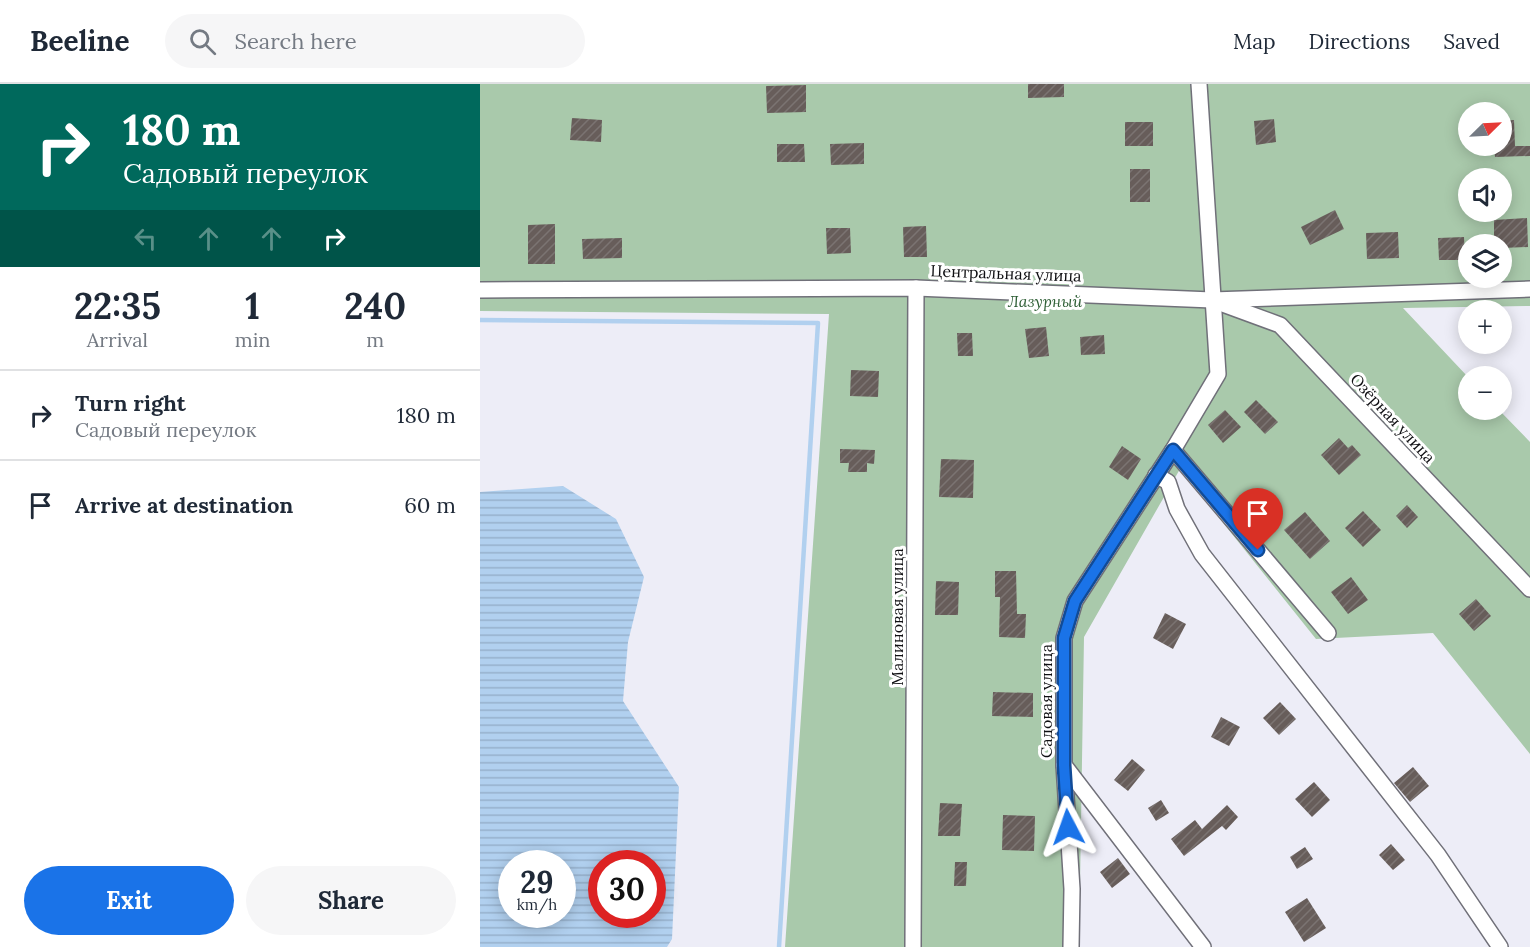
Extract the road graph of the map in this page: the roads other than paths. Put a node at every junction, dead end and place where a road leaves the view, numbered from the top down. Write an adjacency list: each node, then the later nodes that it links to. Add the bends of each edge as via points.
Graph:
1 (1199, 84): 5 (street, Садовая улица)
2 (916, 288): 4 (street, Центральная улица); 5 (street, Центральная улица); 11 (street, Малиновая улица)
3 (1530, 289): 5 (street, Центральная улица)
4 (480, 290)
5 (1212, 300): 6 (street, Садовая улица, via 1218,374); 8 (street, Озёрная улица, via 1280,325)
6 (1173, 450): 7 (street, Садовая улица); 9 (street)
7 (1156, 475): 10 (street, Садовая улица, via 1075,601 1064,638); 14 (street, via 1168,482 1202,554 1438,855)
8 (1530, 590)
9 (1328, 633)
10 (1064, 765): 12 (street, Садовая улица, via 1072,890); 13 (street)
11 (913, 947)
12 (1071, 947)
13 (1203, 947)
14 (1500, 947)

